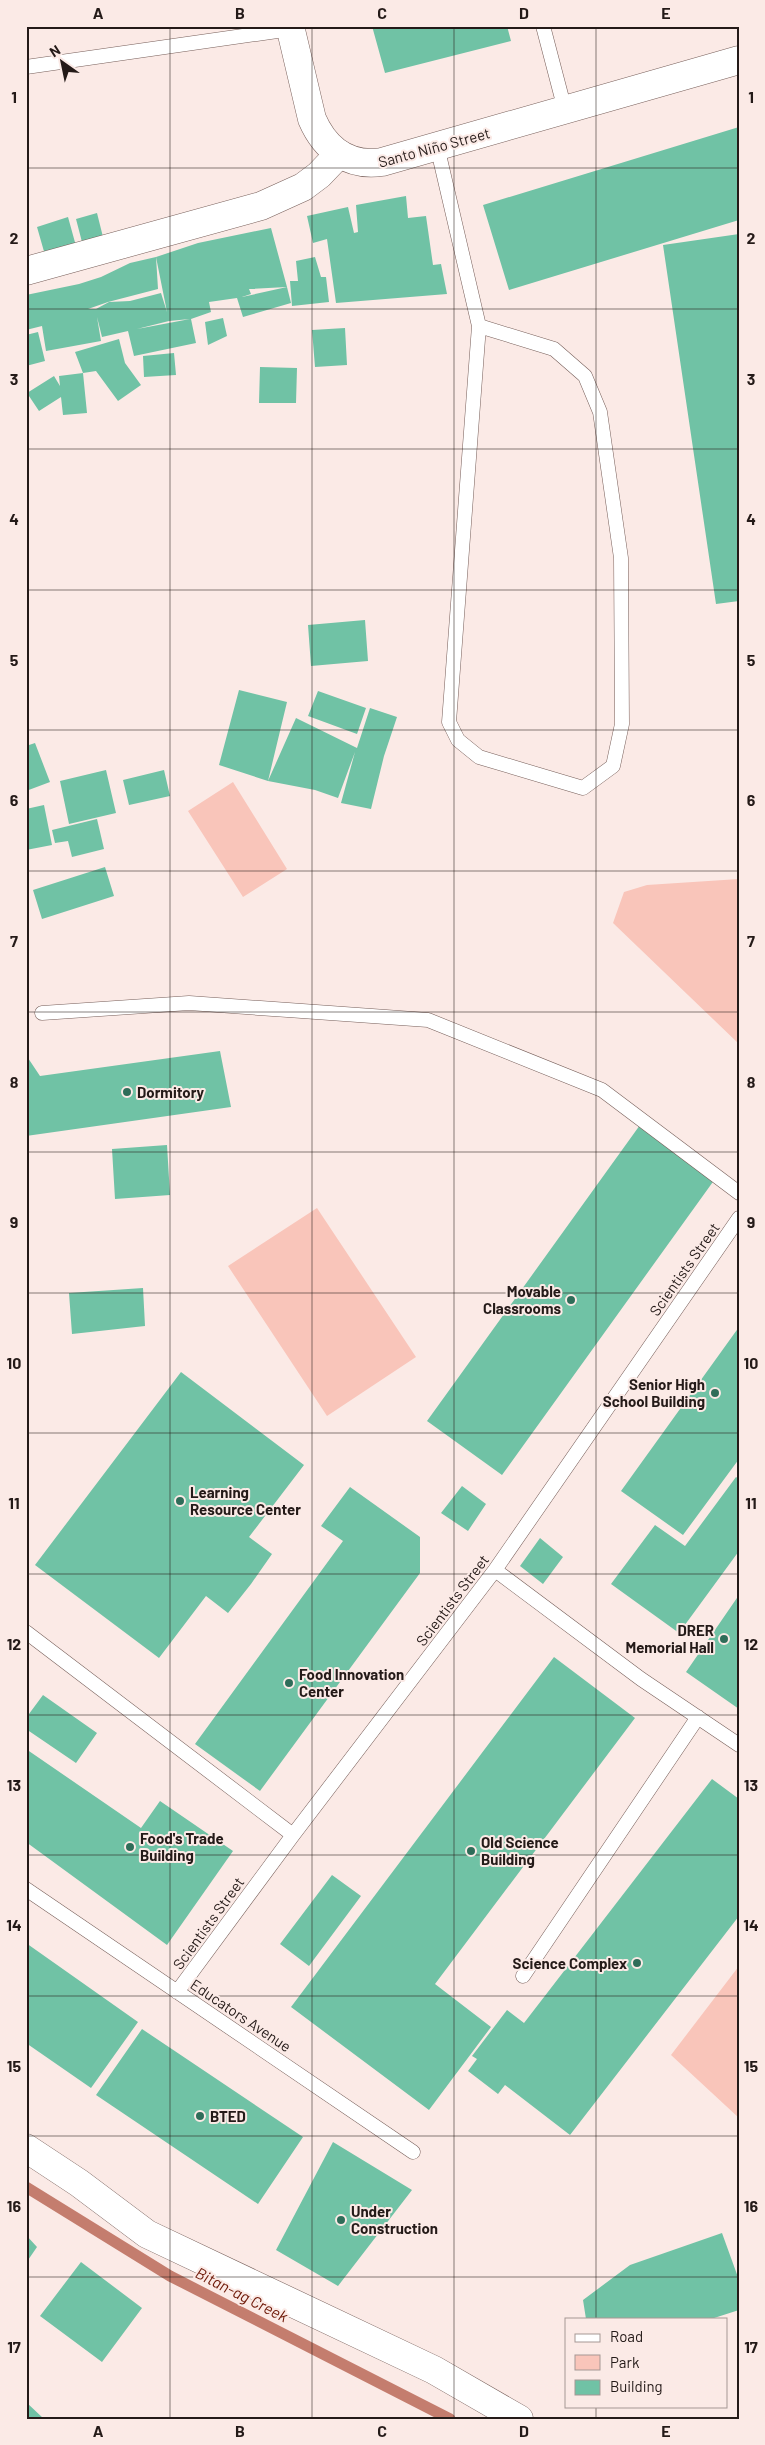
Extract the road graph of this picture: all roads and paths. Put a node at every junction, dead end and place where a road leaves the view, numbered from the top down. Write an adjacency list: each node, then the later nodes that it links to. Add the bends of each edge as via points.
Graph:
1 (543, 26): 5 (lane)
2 (290, 28): 4 (lane); 7 (street, via 312,119 318,132)
3 (739, 60): 5 (street, Santo Niño Street)
4 (26, 67)
5 (565, 110): 6 (street, Santo Niño Street)
6 (437, 146): 7 (street, Santo Niño Street, via 368,164); 9 (lane)
7 (339, 154): 8 (street, via 320,175 303,187 261,206)
8 (26, 271)
9 (479, 326): 9 (lane, via 449,722 458,740 480,757 583,788 613,766 622,724 621,558 600,412 585,376 554,350)
10 (42, 1013): 11 (lane, via 189,1004 428,1020 602,1090)
11 (739, 1193)
12 (739, 1218): 13 (lane, Scientists Street)
13 (495, 1570): 15 (lane, via 641,1679); 17 (lane, Scientists Street)
14 (26, 1632): 17 (lane)
15 (698, 1717): 16 (lane); 19 (lane)
16 (739, 1745)
17 (293, 1835): 20 (lane, Scientists Street)
18 (26, 1888): 20 (lane, Educators Avenue)
19 (523, 1976)
20 (177, 1992): 22 (lane, Educators Avenue)
21 (26, 2148): 23 (street, via 147,2234 434,2370)
22 (413, 2152)
23 (519, 2419)

